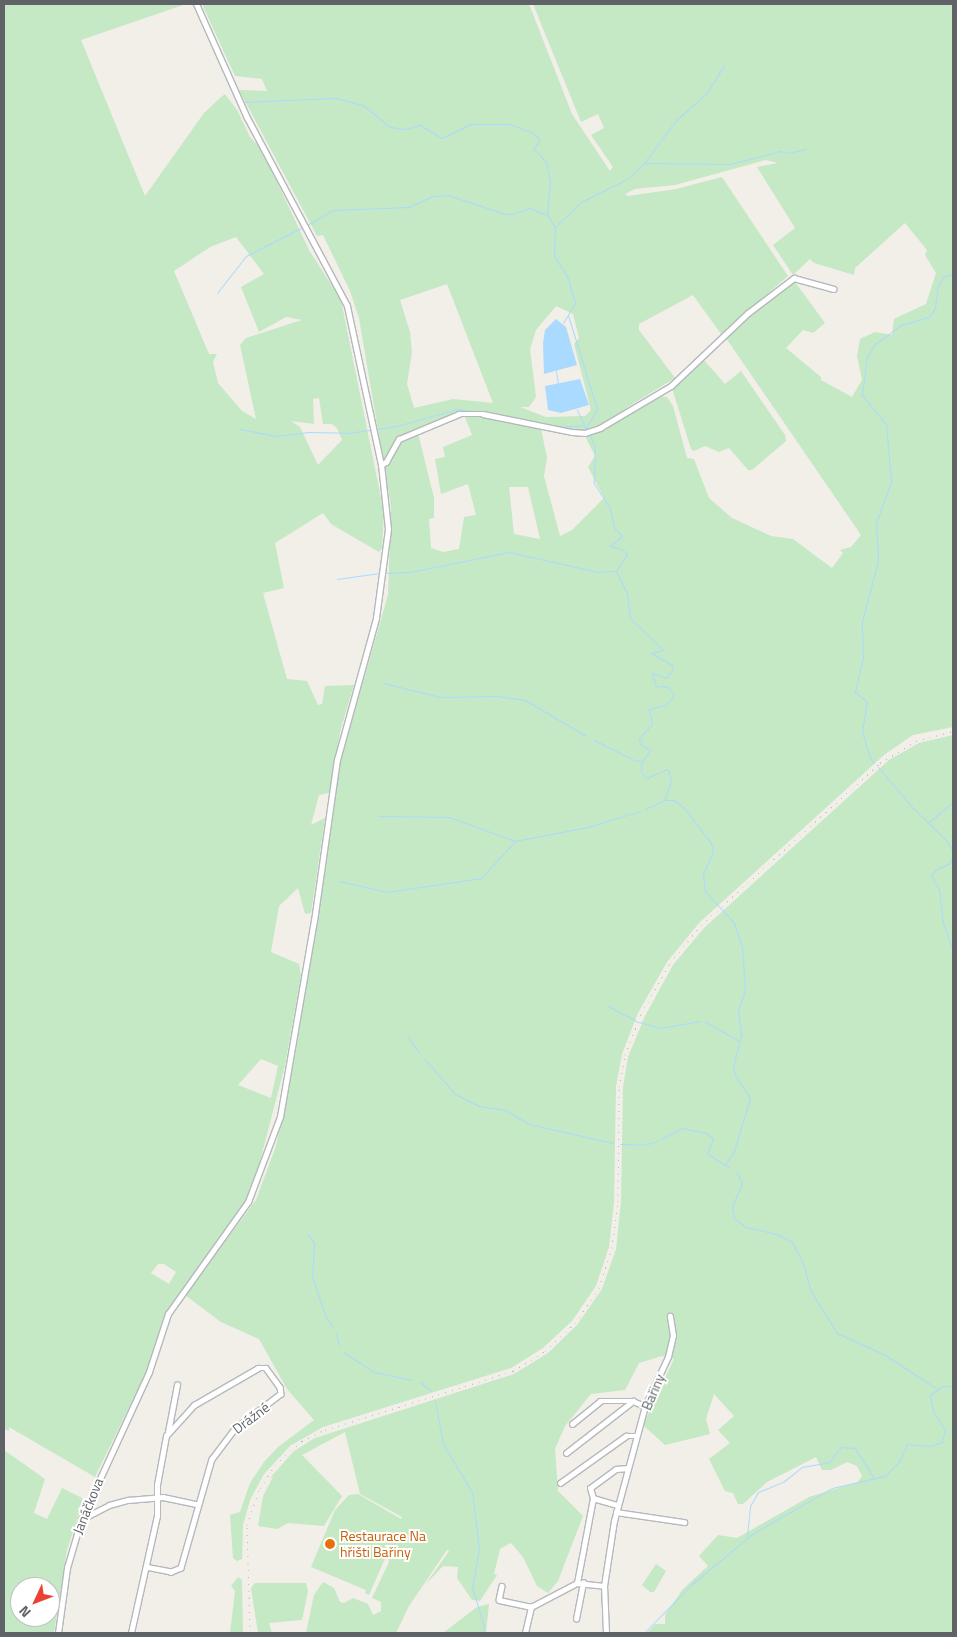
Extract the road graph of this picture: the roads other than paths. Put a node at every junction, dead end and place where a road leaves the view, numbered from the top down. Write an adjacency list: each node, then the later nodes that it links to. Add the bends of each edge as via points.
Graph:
1 (196, 4): 3 (street, Janáčkova, via 247,118 347,306)
2 (834, 289): 3 (street, via 794,278 748,313 670,386 600,428 585,433 572,432 483,414 459,414 399,439)
3 (381, 465): 21 (street, Janáčkova, via 388,519 378,609 337,760 314,921 280,1117 248,1202 172,1307 142,1386)
4 (670, 1316): 7 (street, Bařiny, via 673,1336 668,1356)
5 (177, 1385): 8 (street, Drážné)
6 (633, 1401): 7 (street); 10 (street, via 600,1401); 13 (street)
7 (645, 1406): 12 (street, Bařiny)
8 (172, 1409): 9 (street); 11 (street, Drážné)
9 (184, 1414): 11 (street, Drážné); 18 (street, Drážné, via 258,1368 268,1369 281,1389 278,1398 222,1442 208,1466)
10 (572, 1424)
11 (168, 1433): 16 (street, Drážné, via 156,1485)
12 (637, 1436): 14 (street, Bařiny); 15 (street, via 626,1436)
13 (566, 1453)
14 (628, 1468): 17 (street, via 616,1469 590,1488); 19 (street, Bařiny)
15 (560, 1483)
16 (158, 1498): 18 (street); 21 (street, via 114,1503); 23 (street, Drážné)
17 (593, 1498): 19 (street); 24 (street)
18 (197, 1504): 23 (street, Drážné, via 181,1568 171,1572)
19 (618, 1505): 20 (street, Bařiny)
20 (616, 1512): 22 (street); 27 (street, Bařiny)
21 (81, 1520): 30 (street, Janáčkova, via 67,1568)
22 (684, 1522)
23 (146, 1567): 31 (street, Drážné)
24 (577, 1583): 25 (street); 28 (street)
25 (583, 1584): 27 (street); 29 (street)
26 (502, 1586): 28 (street, via 499,1600)
27 (604, 1586): 33 (street, Bařiny)
28 (530, 1608): 32 (street)
29 (576, 1619)
30 (58, 1633)
31 (131, 1633)
32 (525, 1633)
33 (606, 1633)

